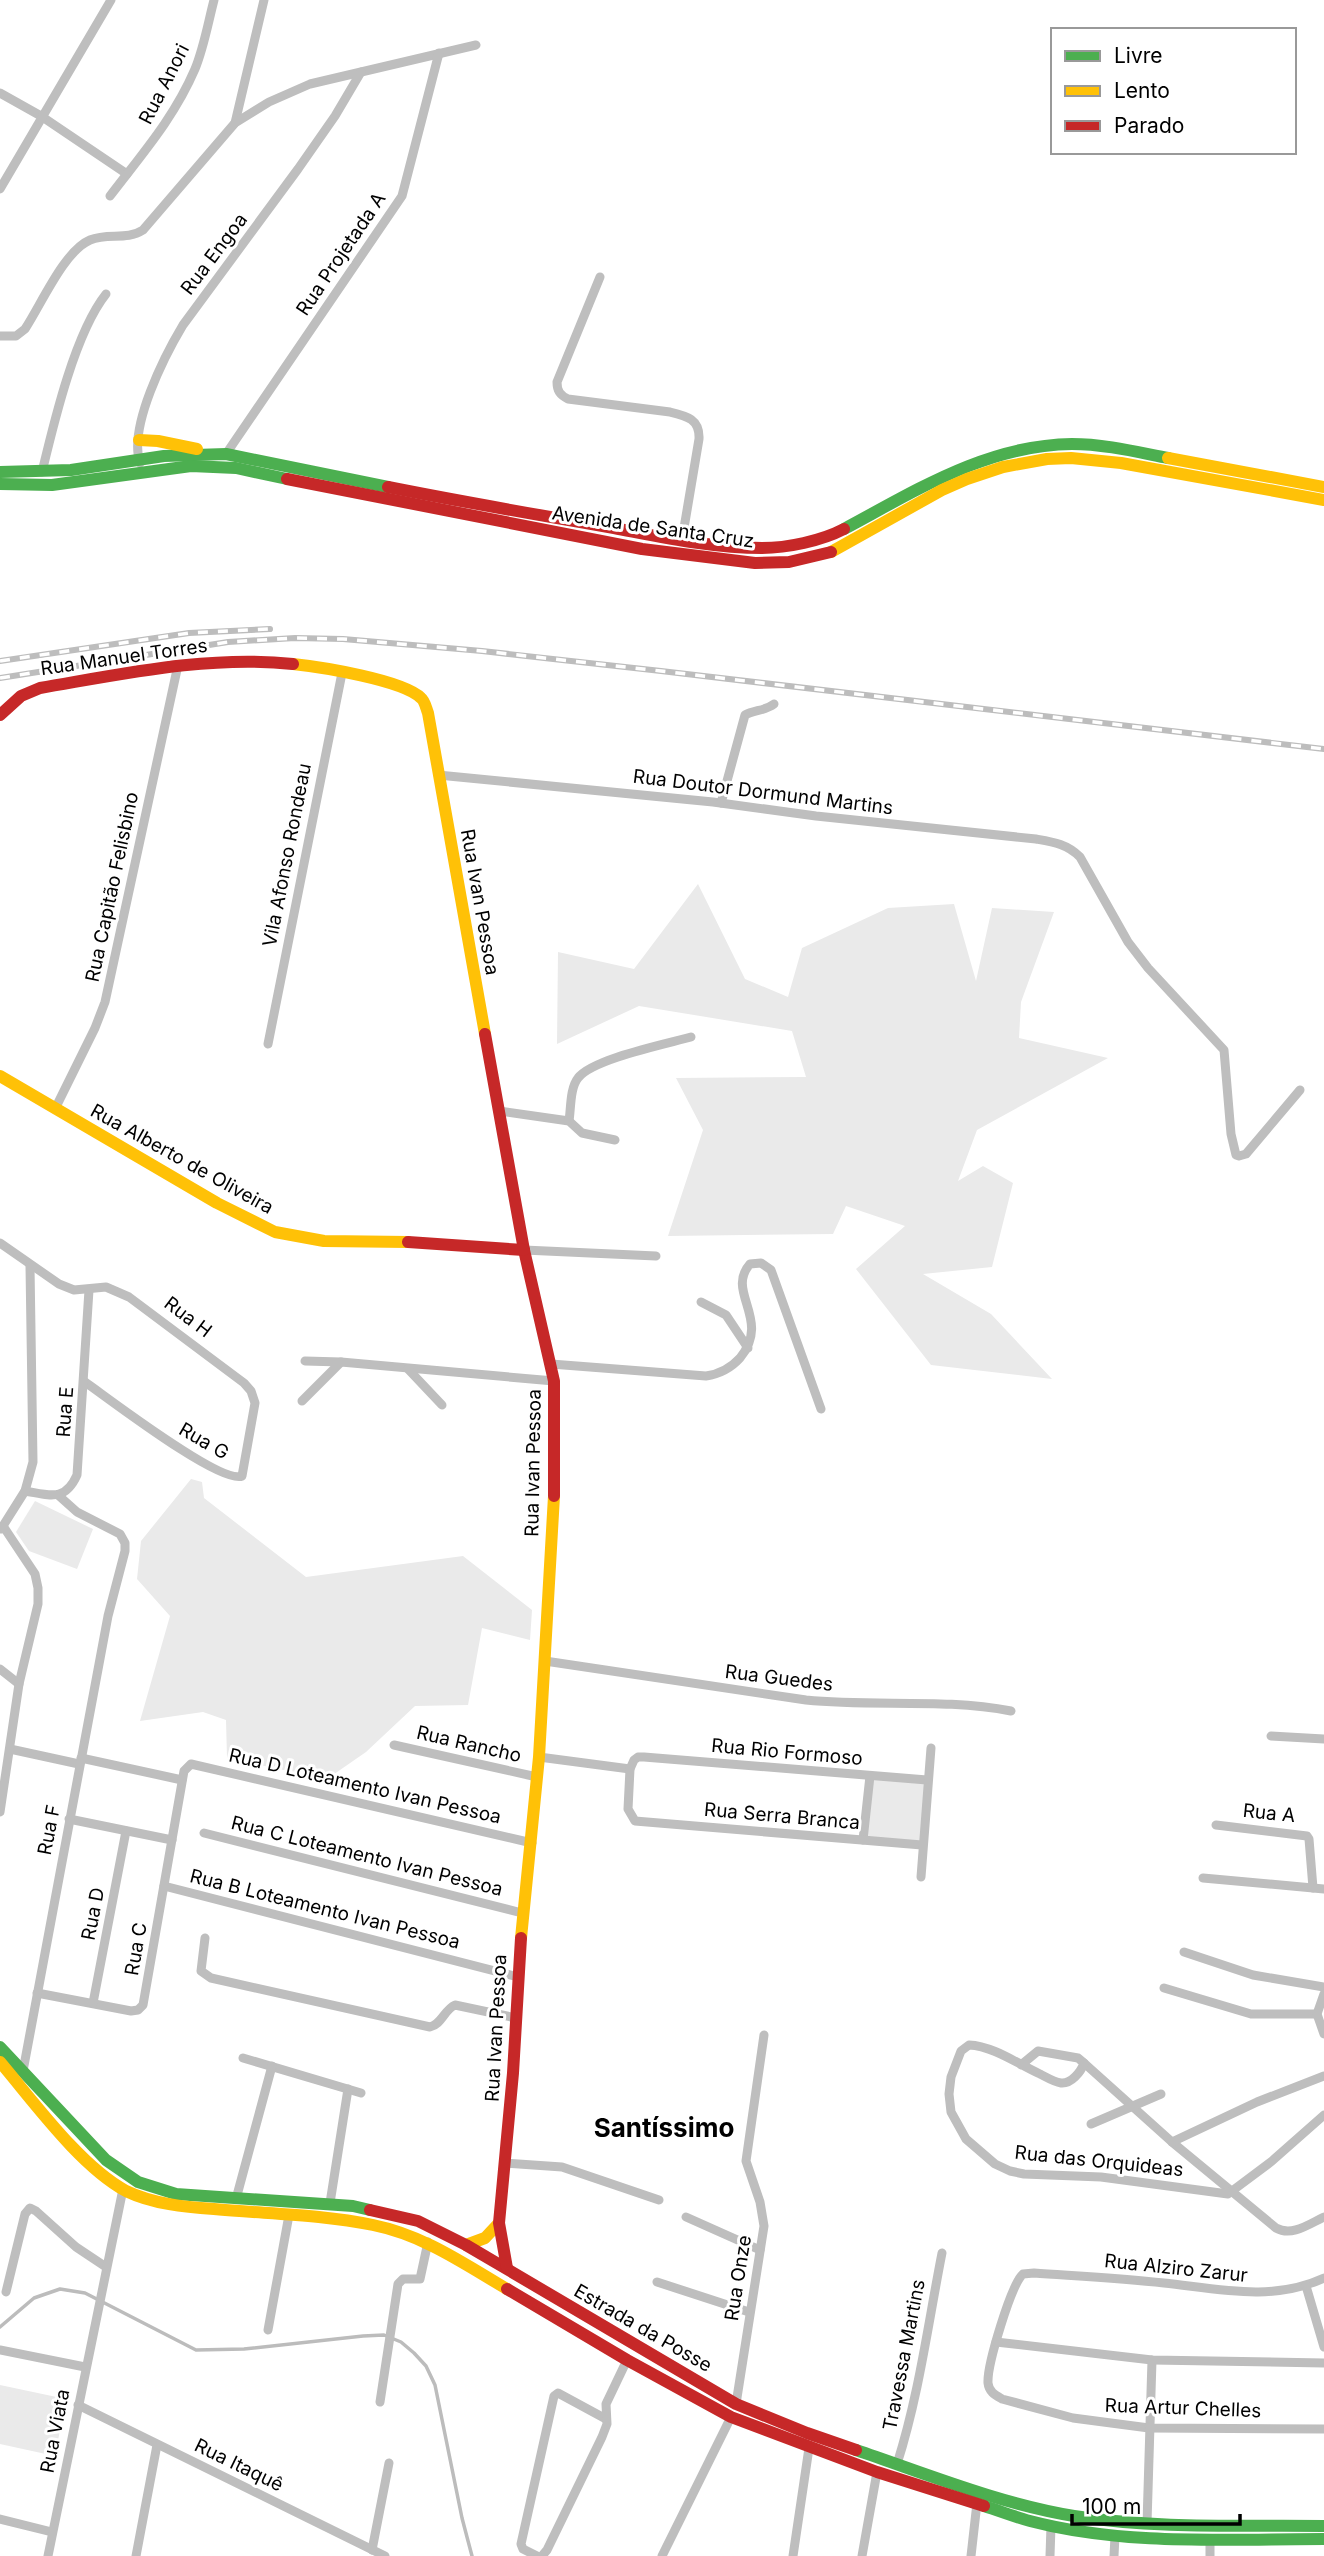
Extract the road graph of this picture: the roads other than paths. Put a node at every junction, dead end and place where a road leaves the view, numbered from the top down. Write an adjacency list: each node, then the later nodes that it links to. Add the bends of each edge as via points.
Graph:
1 (111, 0): 8 (street)
2 (214, 0): 10 (street, Rua Anori, via 201,52 183,93 150,147)
3 (264, 0): 9 (street)
4 (476, 44): 5 (street)
5 (439, 53): 6 (street); 18 (street, Rua Projetada A, via 402,196)
6 (361, 72): 9 (street, via 292,90); 16 (street, Rua Engoa, via 335,116 170,346 144,412)
7 (0, 93): 8 (street)
8 (41, 117): 10 (street); 11 (street)
9 (235, 123): 15 (street, via 143,230 84,243 61,270 25,329 16,336)
10 (127, 174): 12 (street, Rua Anori)
11 (0, 189)
12 (110, 196)
13 (600, 277): 26 (street, via 557,388 568,399 670,412 696,422 699,439)
14 (106, 294): 20 (street, via 81,342)
15 (0, 336)
16 (139, 440): 17 (main road); 19 (street, Rua Engoa)
17 (212, 453): 18 (main road, Avenida de Santa Cruz); 19 (main road, Avenida de Santa Cruz)
18 (226, 454): 26 (main road, Avenida de Santa Cruz)
19 (138, 459): 20 (main road, Avenida de Santa Cruz); 22 (street)
20 (42, 471): 21 (main road, Avenida de Santa Cruz)
21 (0, 472)
22 (146, 472): 23 (main road, Avenida de Santa Cruz, via 52,485); 25 (main road, Avenida de Santa Cruz, via 236,468 642,549 755,563 789,562 831,552 967,479 1047,459 1121,463)
23 (0, 484)
24 (1324, 487): 26 (main road, Avenida de Santa Cruz, via 1126,450 1048,445 997,455 950,472 857,524 812,541 760,548)
25 (1324, 500)
26 (682, 540)
27 (178, 665): 28 (main road, Rua Manuel Torres, via 269,661); 31 (main road, Rua Manuel Torres, via 40,688 21,696); 38 (street, Rua Capitão Felisbino, via 105,1002)
28 (342, 673): 30 (main road, Rua Manuel Torres, via 404,687 423,699); 35 (street, Vila Afonso Rondeau)
29 (774, 704): 33 (street, via 745,715)
30 (428, 713): 32 (main road, Rua Ivan Pessoa)
31 (0, 715)
32 (438, 775): 33 (street, Rua Doutor Dormund Martins); 39 (main road, Rua Ivan Pessoa)
33 (721, 803): 37 (street, Rua Doutor Dormund Martins, via 1053,842 1072,849 1128,942 1224,1050 1236,1154 1245,1154)
34 (691, 1037): 40 (street, via 587,1070 575,1083)
35 (268, 1044)
36 (0, 1076): 38 (main road, Rua Alberto de Oliveira)
37 (1300, 1090)
38 (55, 1109): 43 (main road, Rua Alberto de Oliveira, via 275,1232 324,1241)
39 (499, 1111): 40 (street); 43 (main road, Rua Ivan Pessoa)
40 (569, 1121): 41 (street, via 582,1133)
41 (615, 1140)
42 (0, 1243): 45 (street, Rua H)
43 (524, 1250): 44 (street); 51 (main road, Rua Ivan Pessoa)
44 (656, 1256)
45 (30, 1266): 46 (street, Rua H, via 59,1284); 59 (street, via 34,1452)
46 (89, 1290): 54 (street, Rua E); 55 (street, Rua H, via 106,1287 146,1307 226,1368)
47 (701, 1302): 48 (street, via 726,1315)
48 (748, 1348): 51 (street, via 727,1369 706,1376); 58 (street, via 752,1323 741,1282 750,1264 761,1263 771,1270)
49 (305, 1361): 50 (street)
50 (341, 1362): 52 (street); 56 (street)
51 (551, 1364): 53 (main road, Rua Ivan Pessoa)
52 (408, 1369): 53 (street); 57 (street)
53 (554, 1381): 62 (main road, Rua Ivan Pessoa, via 556,1470)
54 (85, 1382): 55 (street, Rua G, via 174,1445 235,1478 242,1476 246,1464); 60 (street, Rua E, via 77,1475 69,1489)
55 (254, 1396)
56 (302, 1401)
57 (442, 1405)
58 (821, 1409)
59 (25, 1492): 60 (street); 61 (street)
60 (58, 1495): 72 (street, Rua F, via 77,1512 120,1534 125,1543)
61 (1, 1528): 64 (street, via 29,1564 38,1588)
62 (545, 1661): 65 (street, Rua Guedes, via 806,1700); 71 (main road, Rua Ivan Pessoa)
63 (0, 1670): 64 (street)
64 (19, 1684): 70 (street)
65 (1011, 1711)
66 (1271, 1736): 67 (street)
67 (1324, 1739)
68 (394, 1745): 75 (street, Rua Rancho)
69 (931, 1748): 77 (street)
70 (6, 1753): 72 (street); 78 (street)
71 (539, 1758): 73 (street); 75 (main road, Rua Ivan Pessoa)
72 (80, 1761): 76 (street); 79 (street, Rua F)
73 (631, 1769): 74 (street, Rua Rio Formoso, via 634,1760 644,1757); 84 (street, Rua Serra Branca, via 628,1809 632,1819 640,1822)
74 (870, 1776): 77 (street, Rua Rio Formoso); 84 (street)
75 (537, 1777): 85 (main road, Rua Ivan Pessoa)
76 (183, 1780): 83 (street); 85 (street, Rua D Loteamento Ivan Pessoa, via 191,1764)
77 (928, 1780): 86 (street)
78 (0, 1812)
79 (69, 1819): 81 (street); 98 (street, Rua F)
80 (1216, 1825): 90 (street, Rua A, via 1307,1836)
81 (126, 1832): 83 (street); 100 (street, Rua D)
82 (204, 1833): 92 (street, Rua C Loteamento Ivan Pessoa)
83 (172, 1840): 89 (street)
84 (863, 1840): 86 (street, Rua Serra Branca)
85 (531, 1843): 92 (main road, Rua Ivan Pessoa)
86 (922, 1844): 87 (street)
87 (921, 1877)
88 (1203, 1878): 90 (street)
89 (164, 1886): 95 (street, Rua B Loteamento Ivan Pessoa); 100 (street, Rua C, via 143,2005 131,2011)
90 (1313, 1888): 91 (street)
91 (1324, 1889)
92 (522, 1913): 95 (main road, Rua Ivan Pessoa)
93 (205, 1938): 102 (street, via 201,1971 211,1978 430,2027 455,2005)
94 (1184, 1952): 96 (street, via 1254,1975)
95 (518, 1977): 102 (main road, Rua Ivan Pessoa)
96 (1324, 1987)
97 (1164, 1988): 101 (street, via 1251,2014)
98 (37, 1993): 100 (street); 106 (street, Rua F)
99 (1324, 1994): 101 (street)
100 (93, 2003)
101 (1317, 2014): 103 (street)
102 (516, 2018): 121 (main road, Rua Ivan Pessoa)
103 (1324, 2034)
104 (764, 2035): 133 (street, Rua Onze, via 746,2151 747,2169 763,2217)
105 (0, 2047): 108 (main road, Estrada da Posse)
106 (27, 2050): 108 (street); 112 (street, Rua F)
107 (243, 2058): 111 (street)
108 (5, 2060): 112 (main road, Estrada da Posse); 122 (main road, Estrada da Posse, via 88,2160)
109 (1084, 2063): 110 (street, via 1038,2051); 110 (street, Rua das Orquideas, via 1075,2077 1062,2083); 117 (street)
110 (1021, 2065): 123 (street, Rua das Orquideas, via 969,2045 961,2051 951,2077 950,2112 956,2125 996,2164 1024,2174 1101,2177)
111 (272, 2066): 114 (street); 124 (street)
112 (23, 2071): 124 (main road, Estrada da Posse, via 122,2172 176,2194)
113 (1324, 2076): 120 (street)
114 (348, 2089): 115 (street); 126 (street)
115 (361, 2093)
116 (1161, 2094): 117 (street)
117 (1130, 2105): 119 (street); 120 (street)
118 (1324, 2115): 123 (street)
119 (1091, 2124)
120 (1172, 2142): 123 (street)
121 (505, 2162): 125 (street, via 562,2168); 130 (main road, Rua Ivan Pessoa)
122 (123, 2189): 127 (main road, Estrada da Posse, via 171,2205); 135 (street)
123 (1231, 2192): 129 (street, via 1265,2221 1287,2232)
124 (236, 2199): 126 (main road, Estrada da Posse)
125 (659, 2200)
126 (330, 2203): 132 (main road, Estrada da Posse, via 404,2216)
127 (289, 2215): 131 (main road, Estrada da Posse, via 368,2222); 142 (street)
128 (686, 2217): 133 (street)
129 (1324, 2217)
130 (499, 2223): 132 (main road, via 485,2238); 136 (main road, Rua Ivan Pessoa)
131 (428, 2242): 147 (main road, Estrada da Posse); 151 (street, via 420,2279 403,2279 397,2284)
132 (466, 2245): 136 (main road, Estrada da Posse)
133 (760, 2250): 141 (street, Rua Onze)
134 (942, 2253): 161 (street, Travessa Martins, via 918,2387)
135 (106, 2267): 140 (street, via 30,2208); 150 (street, Rua Viata)
136 (507, 2268): 152 (main road, Estrada da Posse)
137 (1324, 2278): 139 (street, Rua Alziro Zarur)
138 (657, 2282): 141 (street)
139 (1306, 2286): 143 (street, Rua Alziro Zarur, via 1243,2293 1023,2274 1013,2288); 144 (street)
140 (6, 2292)
141 (749, 2312): 152 (street, Rua Onze)
142 (268, 2330)
143 (996, 2342): 148 (street); 156 (street, Rua Artur Chelles, via 988,2383 992,2393 1002,2399 1073,2417)
144 (1324, 2347)
145 (0, 2350): 150 (street)
146 (1324, 2357): 149 (street)
147 (627, 2360): 154 (main road, Estrada da Posse); 155 (street, via 606,2404)
148 (1152, 2360): 149 (street); 156 (street)
149 (1324, 2363)
150 (85, 2367): 153 (street, Rua Viata)
151 (380, 2402)
152 (736, 2404): 161 (main road, Estrada da Posse)
153 (78, 2405): 158 (street, Rua Itaquê); 168 (street, Rua Viata)
154 (731, 2417): 159 (main road, Estrada da Posse); 178 (street)
155 (606, 2419): 176 (street, via 558,2393 552,2398 521,2544); 177 (street, via 602,2437)
156 (1149, 2428): 157 (street, Rua Artur Chelles); 165 (street)
157 (1324, 2429)
158 (158, 2445): 172 (street, Rua Itaquê); 174 (street)
159 (809, 2448): 162 (main road, Estrada da Posse); 179 (street)
160 (389, 2463): 172 (street)
161 (897, 2464): 165 (main road, Estrada da Posse, via 1037,2509)
162 (877, 2472): 163 (main road, Estrada da Posse); 180 (street)
163 (977, 2503): 166 (main road, Estrada da Posse); 181 (street)
164 (0, 2519): 168 (street)
165 (1147, 2524): 167 (main road, Estrada da Posse)
166 (1051, 2526): 169 (main road, Estrada da Posse); 182 (street)
167 (1324, 2526)
168 (52, 2532): 173 (street, Rua Viata)
169 (1115, 2536): 171 (main road, Estrada da Posse); 183 (street)
170 (1324, 2539): 171 (main road, Estrada da Posse)
171 (1210, 2540): 184 (street)
172 (372, 2550): 175 (street, Rua Itaquê)
173 (48, 2556)
174 (136, 2556)
175 (385, 2556)
176 (537, 2556)
177 (542, 2556)
178 (662, 2556)
179 (793, 2556)
180 (862, 2556)
181 (971, 2556)
182 (1050, 2556)
183 (1114, 2556)
184 (1210, 2556)

